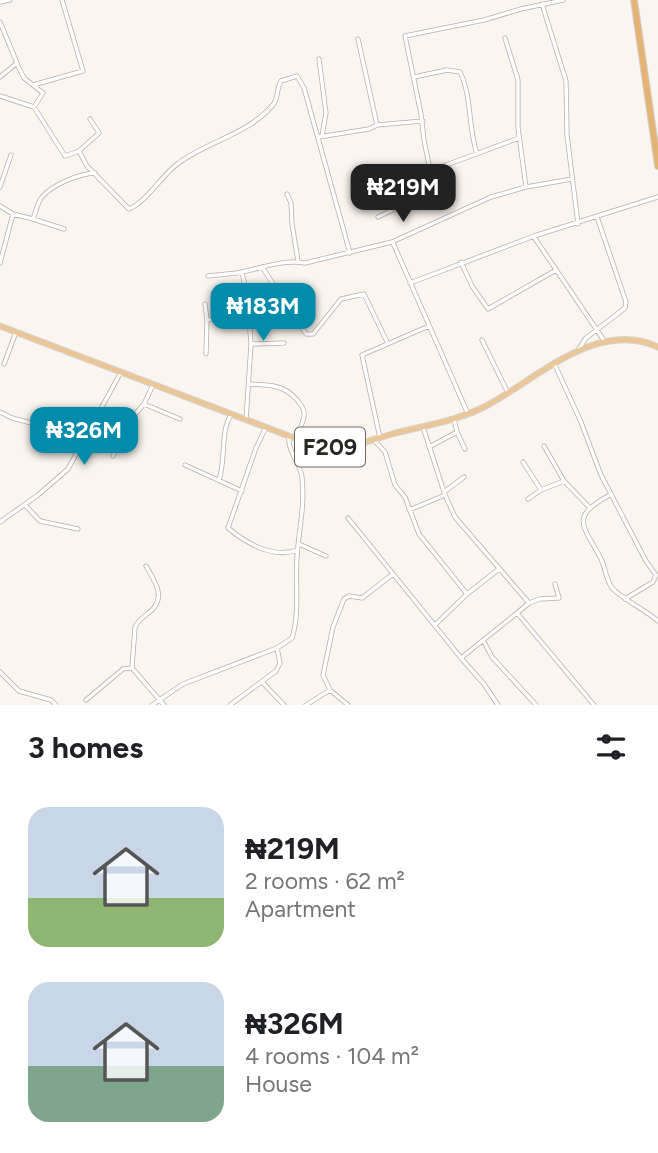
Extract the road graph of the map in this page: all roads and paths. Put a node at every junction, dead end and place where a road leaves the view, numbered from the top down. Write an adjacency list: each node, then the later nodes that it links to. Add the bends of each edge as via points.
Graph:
1 (10, 0): 5 (street)
2 (62, 0): 14 (street, via 83,71)
3 (563, 0): 6 (street)
4 (634, 0): 25 (highway)
5 (0, 2)
6 (542, 4): 13 (street, via 407,34); 29 (street, via 566,81)
7 (0, 22): 11 (street)
8 (505, 38): 21 (street, via 518,80)
9 (358, 39): 19 (street)
10 (319, 59): 20 (street, via 325,102)
11 (17, 64): 12 (street); 14 (street)
12 (0, 77)
13 (414, 77): 18 (street); 23 (street, via 460,72)
14 (33, 85): 16 (street, via 43,94)
15 (0, 96): 16 (street)
16 (34, 107): 22 (street, via 65,156)
17 (90, 119): 22 (street, via 100,132)
18 (423, 121): 19 (street); 26 (street)
19 (377, 125): 20 (street)
20 (320, 136): 27 (street, via 302,82 293,76 279,84 270,108 233,135 175,166 133,208 126,207); 44 (street)
21 (519, 138): 23 (street); 31 (street)
22 (79, 151): 27 (street)
23 (477, 154): 26 (street)
24 (11, 155): 30 (street)
25 (658, 166)
26 (430, 171): 35 (street, via 434,190)
27 (94, 173): 39 (street, via 82,174 48,192)
28 (365, 176): 35 (street, via 385,175)
29 (572, 179): 31 (street); 40 (street)
30 (0, 187)
31 (526, 187): 43 (street, via 473,204)
32 (287, 194): 45 (street)
33 (658, 197): 38 (street)
34 (0, 206): 36 (street)
35 (396, 207): 37 (street)
36 (13, 214): 39 (street); 47 (street)
37 (378, 217)
38 (597, 217): 40 (street); 58 (street, via 626,302 625,308)
39 (33, 219): 41 (street)
40 (578, 224): 42 (street)
41 (64, 229)
42 (534, 236): 46 (street); 49 (street)
43 (392, 242): 44 (street); 52 (street)
44 (350, 253): 45 (street)
45 (298, 261): 48 (street)
46 (461, 262): 49 (street, via 488,309); 52 (street)
47 (0, 263)
48 (261, 266): 50 (street); 64 (street, via 306,334 313,334 341,299 364,294)
49 (556, 270): 58 (street)
50 (242, 272): 51 (street); 54 (street)
51 (208, 276)
52 (410, 284): 57 (street)
53 (205, 304): 55 (street)
54 (247, 315): 55 (street); 63 (street)
55 (207, 320): 67 (street)
56 (0, 326): 59 (main road, F209)
57 (429, 326): 64 (street); 77 (street)
58 (597, 329): 61 (street); 66 (street)
59 (16, 332): 69 (street); 70 (main road, F209)
60 (482, 340): 73 (street)
61 (606, 342): 65 (main road, F209, via 632,339); 66 (main road, F209)
62 (284, 343): 63 (street)
63 (251, 344): 72 (street)
64 (387, 344): 86 (street, via 362,355)
65 (658, 346)
66 (578, 352): 68 (main road, F209)
67 (206, 354)
68 (554, 363): 73 (main road, F209); 100 (street)
69 (4, 364)
70 (121, 371): 71 (main road, F209); 87 (street)
71 (154, 383): 74 (street); 76 (main road, F209)
72 (249, 384): 80 (street); 85 (street, via 272,384 294,396 304,415)
73 (508, 393): 77 (main road, F209)
74 (144, 404): 78 (street); 91 (street, via 130,420)
75 (0, 412): 87 (street)
76 (231, 414): 80 (main road, F209); 95 (street)
77 (468, 414): 79 (main road, F209)
78 (180, 419)
79 (454, 419): 81 (main road, F209); 83 (street)
80 (246, 420): 82 (main road, F209)
81 (423, 426): 86 (main road, F209); 89 (street)
82 (266, 427): 84 (main road, F209); 98 (street)
83 (457, 432): 89 (street); 90 (street)
84 (289, 436): 85 (main road, F209); 108 (street, via 303,485)
85 (296, 438): 86 (main road, F209, via 332,447)
86 (377, 438): 104 (street, via 375,444 383,449)
87 (82, 445): 102 (street, via 68,469)
88 (544, 446): 96 (street)
89 (429, 447): 99 (street)
90 (465, 449)
91 (113, 456)
92 (523, 462): 97 (street)
93 (185, 465): 95 (street)
94 (464, 478): 99 (street)
95 (219, 480): 98 (street)
96 (564, 481): 97 (street); 103 (street)
97 (541, 489): 101 (street)
98 (242, 491): 109 (street, via 229,530 269,552)
99 (445, 494): 104 (street); 112 (street, via 461,525)
100 (610, 495): 103 (street); 116 (street, via 656,575 653,582)
101 (528, 499)
102 (25, 505): 106 (street); 107 (street, via 40,521)
103 (590, 508): 116 (street, via 582,518 586,534 611,586)
104 (409, 510): 115 (street, via 426,544)
105 (348, 517): 113 (street)
106 (0, 522)
107 (78, 528)
108 (299, 544): 109 (street); 110 (street)
109 (298, 550): 122 (street, via 294,633)
110 (326, 556)
111 (146, 566): 124 (street, via 159,597 135,627)
112 (499, 569): 115 (street); 117 (street)
113 (393, 573): 120 (street); 127 (street, via 362,598 344,599 323,676)
114 (555, 584): 117 (street, via 559,598)
115 (467, 594): 120 (street)
116 (625, 599): 119 (street)
117 (529, 603): 118 (street)
118 (517, 613): 121 (street); 139 (street)
119 (658, 621)
120 (435, 625): 123 (street)
121 (483, 640): 123 (street); 138 (street, via 492,657)
122 (277, 648): 126 (street, via 279,667); 128 (street, via 183,684)
123 (461, 658): 137 (street)
124 (132, 668): 128 (street); 129 (street, via 123,668)
125 (0, 672): 130 (street, via 19,691)
126 (262, 682): 133 (street); 134 (street)
127 (330, 690): 135 (street); 136 (street)
128 (159, 699): 131 (street); 132 (street)
129 (86, 700)
130 (56, 705)
131 (152, 705)
132 (164, 705)
133 (230, 705)
134 (284, 705)
135 (306, 705)
136 (348, 705)
137 (498, 705)
138 (536, 705)
139 (594, 705)

